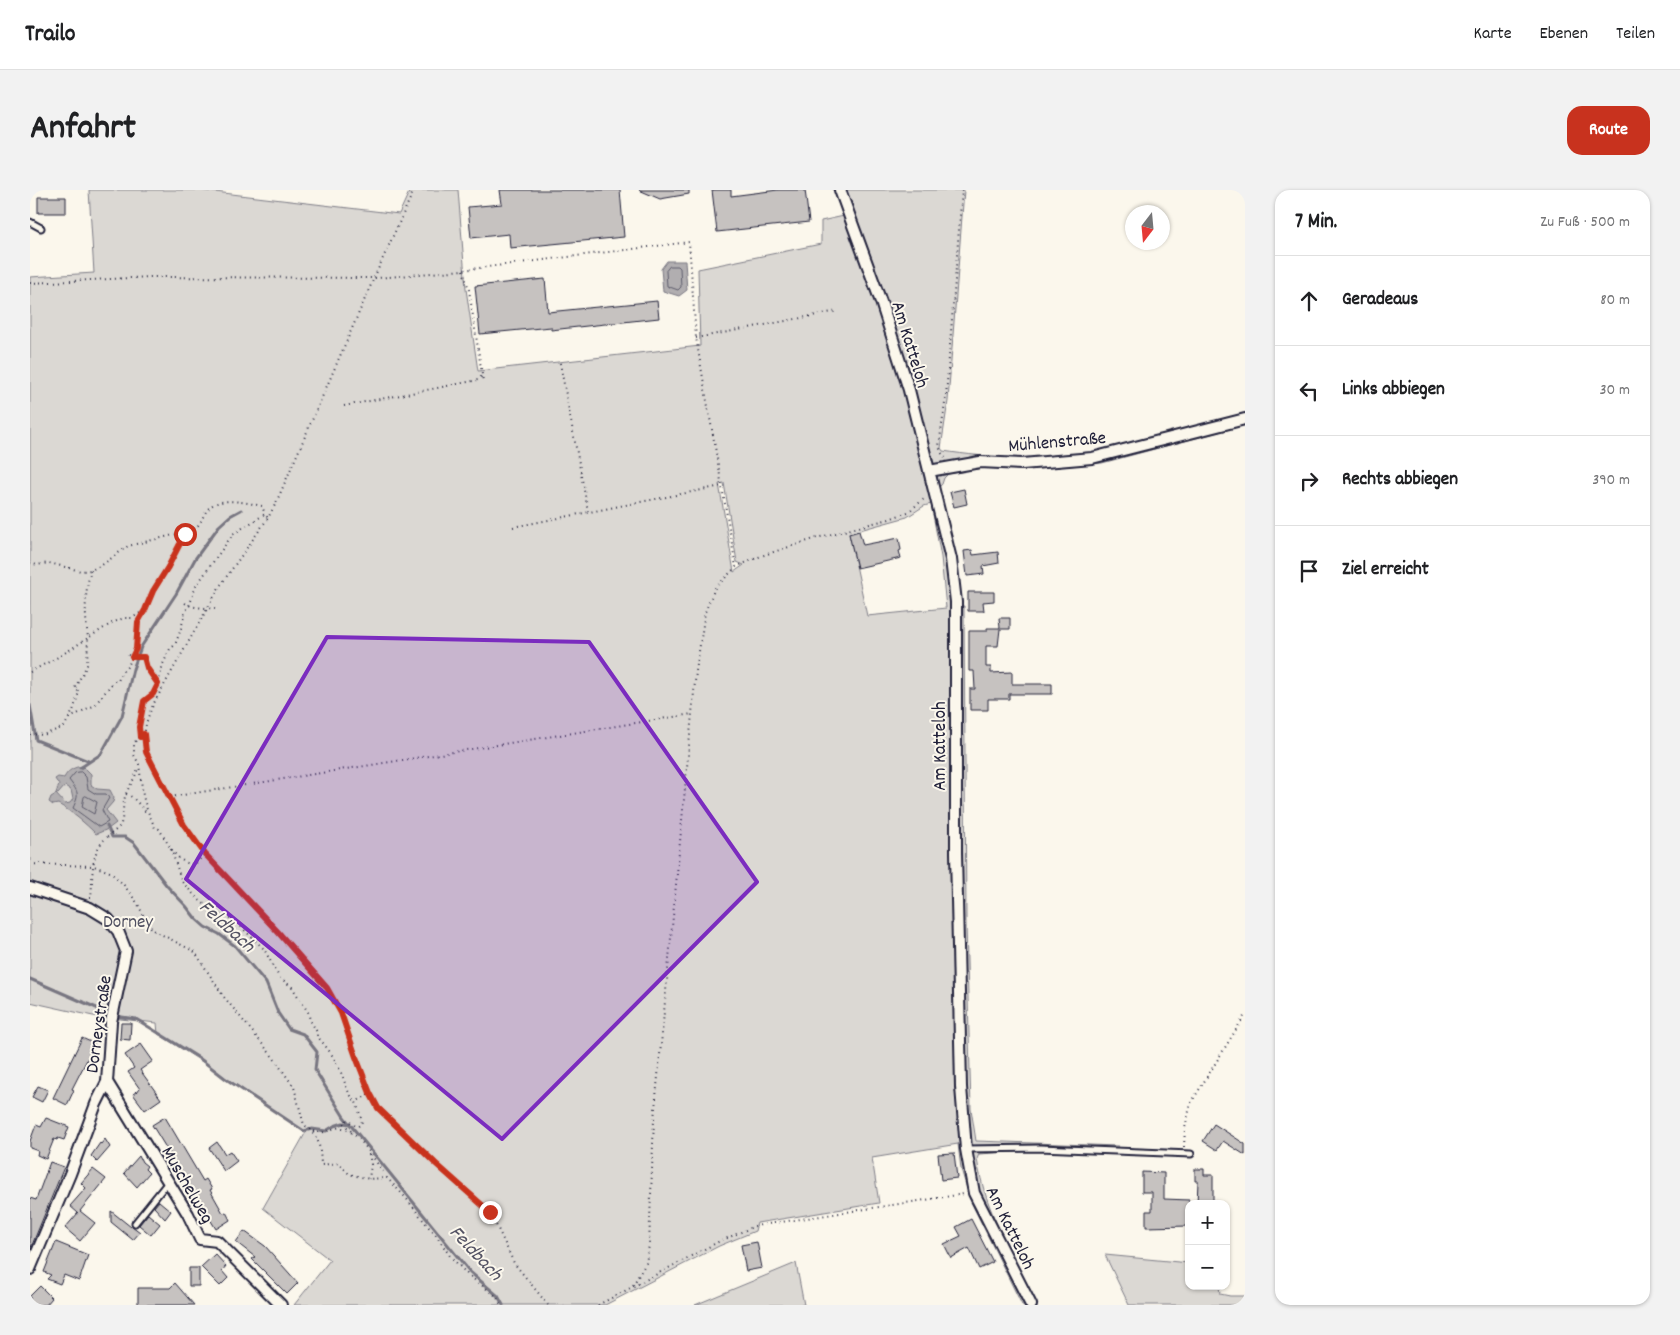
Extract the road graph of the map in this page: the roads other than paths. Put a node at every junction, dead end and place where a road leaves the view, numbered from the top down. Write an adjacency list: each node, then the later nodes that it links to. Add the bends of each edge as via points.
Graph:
1 (840, 190): 5 (street, Am Katteloh, via 909,390)
2 (30, 222): 3 (lane)
3 (41, 228)
4 (1245, 419): 5 (street, Mühlenstraße, via 1092,458 1022,464 980,462)
5 (929, 471): 8 (street, Am Katteloh, via 951,559 956,602 956,862 961,1087)
6 (30, 888): 7 (street, Dorneystraße, via 90,908 108,919 118,931 126,951 111,1022)
7 (108, 1082): 10 (street, Muschelweg); 12 (street, Dorneystraße, via 96,1104)
8 (966, 1149): 9 (lane, via 1040,1148); 14 (street, Am Katteloh, via 974,1193)
9 (1191, 1154)
10 (169, 1182): 11 (lane); 13 (street, Muschelweg, via 200,1238 217,1241)
11 (136, 1223)
12 (30, 1269)
13 (281, 1305)
14 (1031, 1305)

